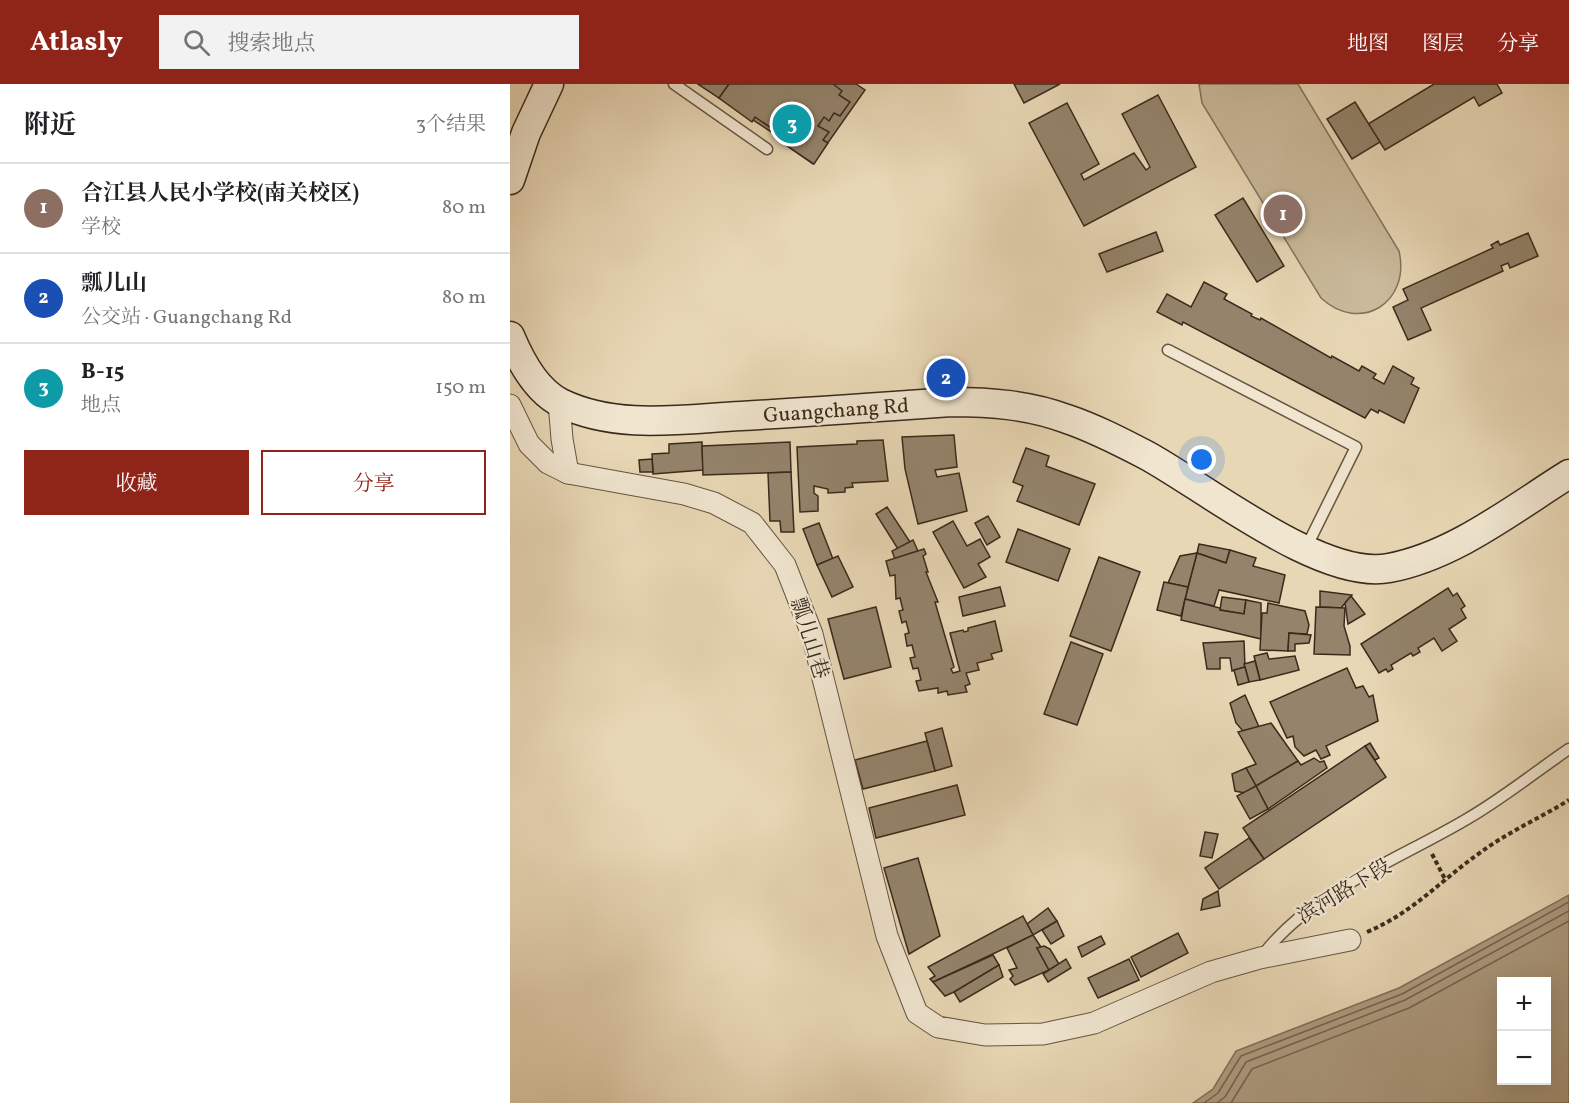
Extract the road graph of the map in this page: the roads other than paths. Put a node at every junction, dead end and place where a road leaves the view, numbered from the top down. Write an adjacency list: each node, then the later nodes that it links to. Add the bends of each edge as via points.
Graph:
1 (549, 84): 4 (main road)
2 (674, 84): 3 (lane)
3 (766, 149)
4 (510, 180)
5 (510, 336): 7 (main road, Guangchang Rd, via 533,378)
6 (1168, 350): 11 (lane, via 1356,447)
7 (559, 402): 9 (street); 11 (main road, Guangchang Rd, via 597,417 630,420 951,402 994,402 1033,409 1068,419 1146,455)
8 (510, 405): 9 (street, 瓢儿山巷, via 529,444 548,463)
9 (568, 473): 14 (street, 瓢儿山巷, via 714,503 752,523 785,566 812,634 887,936 917,1013 938,1027 986,1035 1042,1035 1094,1023 1211,972)
10 (1569, 474): 11 (main road, Guangchang Rd, via 1485,527 1424,559 1387,568 1357,568)
11 (1306, 549)
12 (1569, 749): 14 (lane, 滨河路下段, via 1470,818 1301,913)
13 (1350, 940): 14 (street)
14 (1260, 958)

